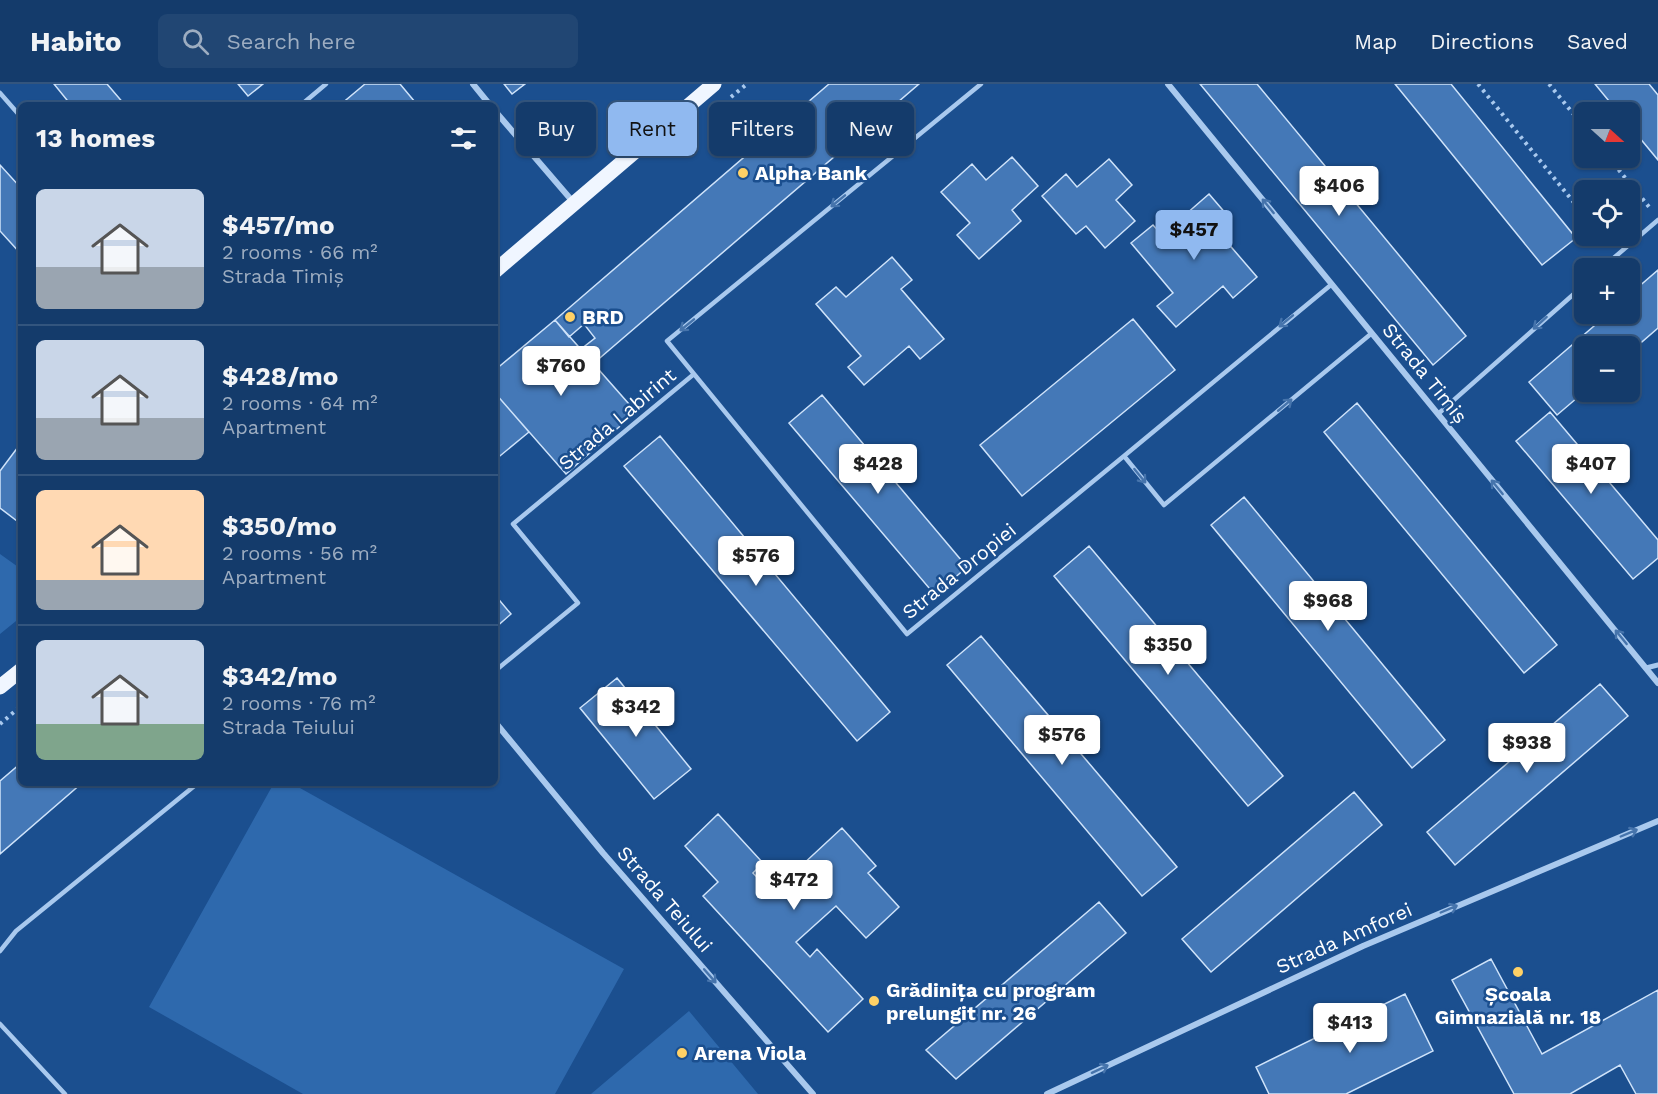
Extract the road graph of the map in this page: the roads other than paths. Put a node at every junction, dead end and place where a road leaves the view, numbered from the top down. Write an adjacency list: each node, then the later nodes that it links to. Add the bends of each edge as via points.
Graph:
1 (326, 84): 7 (lane)
2 (473, 84): 8 (street)
3 (714, 84): 11 (main road)
4 (981, 84): 18 (lane, Strada Labirint, one-way to 18, via 667,342)
5 (1168, 84): 15 (street, Strada Timiș, one-way to 5)
6 (0, 93): 9 (lane)
7 (305, 102)
8 (488, 102)
9 (18, 114)
10 (498, 114): 11 (street)
11 (574, 203): 14 (main road)
12 (1658, 220): 13 (lane)
13 (1614, 258)
14 (498, 268)
15 (1332, 284): 17 (street, Strada Timiș); 20 (lane, Strada Dropiei, one-way to 20)
16 (1574, 294): 19 (lane, one-way to 19)
17 (1372, 333): 19 (street, Strada Timiș); 20 (lane, one-way to 17, via 1164,505)
18 (694, 374): 20 (lane, Strada Dropiei, via 907,634); 23 (lane, Strada Labirint, via 513,524 578,603)
19 (1438, 414): 22 (street, Strada Timiș, one-way to 19)
20 (1124, 456)
21 (1658, 664): 22 (street)
22 (1646, 668): 25 (street, Strada Timiș)
23 (498, 669)
24 (18, 672): 26 (main road)
25 (1658, 682)
26 (0, 687)
27 (498, 726): 33 (street, Strada Teiului, one-way to 33)
28 (194, 786): 30 (lane, via 16,931)
29 (1658, 821): 34 (street, Strada Amforei, one-way to 29, via 1363,946)
30 (0, 951)
31 (0, 1024): 32 (lane)
32 (65, 1094)
33 (813, 1094)
34 (1047, 1094)

